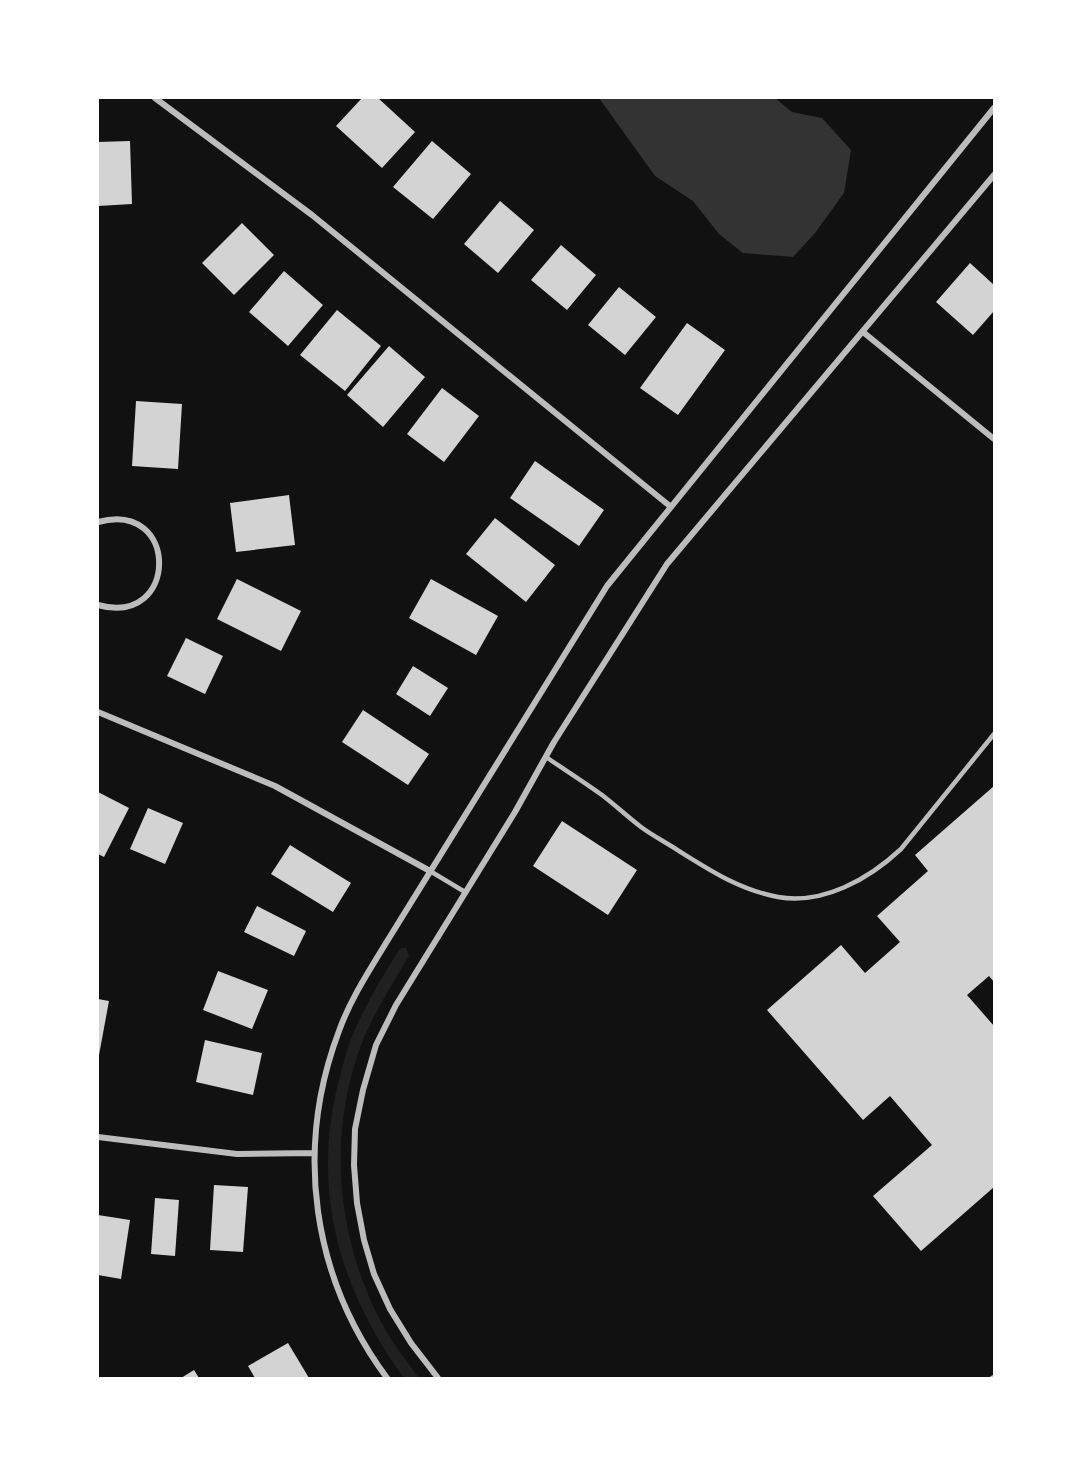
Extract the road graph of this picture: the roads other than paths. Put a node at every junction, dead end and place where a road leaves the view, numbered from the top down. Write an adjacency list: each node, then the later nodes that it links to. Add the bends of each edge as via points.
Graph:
1 (155, 98): 6 (street, via 312,215)
2 (994, 108): 6 (street)
3 (994, 175): 4 (street)
4 (863, 332): 5 (street); 11 (street, via 667,564)
5 (994, 439)
6 (671, 507): 12 (street, via 606,586)
7 (98, 522): 8 (street, via 125,519 139,525 158,548 160,563 158,578 139,602 125,607)
8 (98, 605)
9 (98, 712): 12 (street, via 275,786)
10 (994, 734): 11 (lane, via 886,863 845,887 801,897 779,897 728,882 643,828)
11 (546, 757): 13 (street)
12 (430, 871): 13 (lane); 15 (street, via 360,986 339,1031 324,1080)
13 (465, 892): 17 (street, via 376,1045 355,1130 357,1203 374,1274 390,1310)
14 (98, 1137): 15 (street, via 237,1154)
15 (314, 1153): 16 (street, via 324,1250 355,1328)
16 (387, 1378)
17 (438, 1378)

